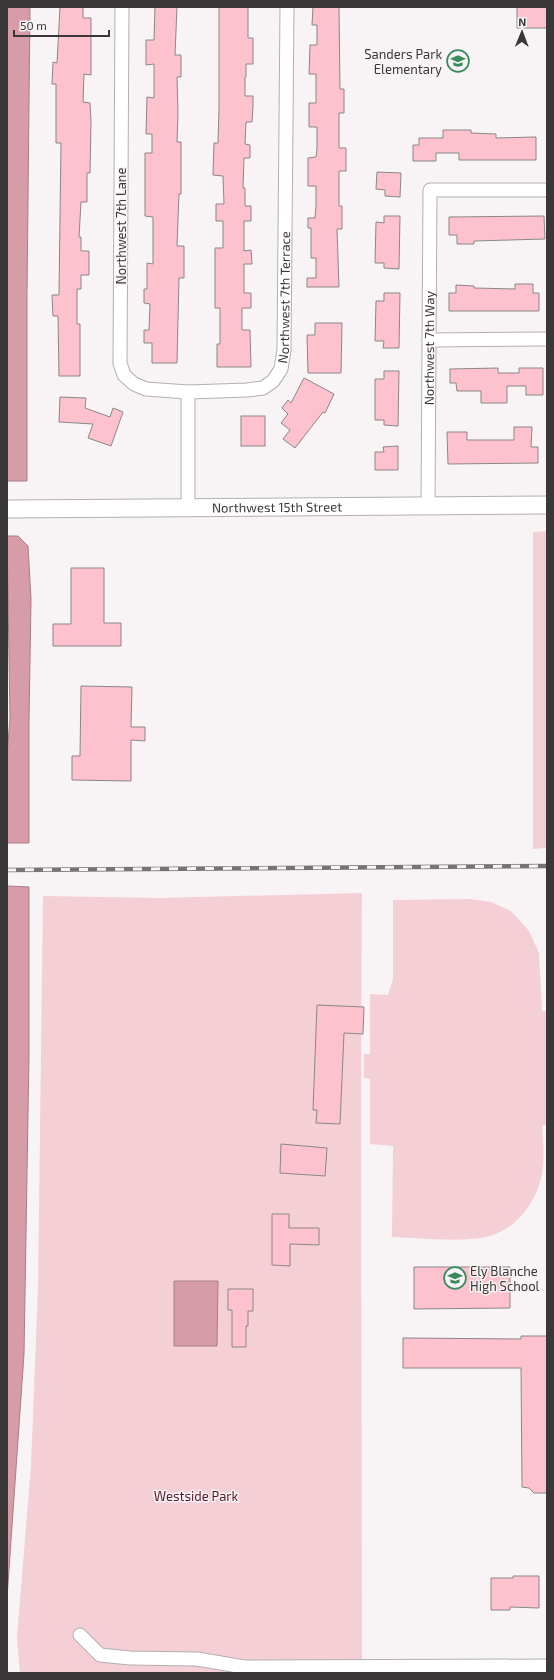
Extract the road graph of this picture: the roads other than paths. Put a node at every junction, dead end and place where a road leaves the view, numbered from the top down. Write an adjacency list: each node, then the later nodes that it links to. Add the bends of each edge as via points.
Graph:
1 (122, 7): 6 (street, Northwest 7th Lane, via 120,363 124,375 134,384 146,389)
2 (287, 7): 6 (street, Northwest 7th Terrace, via 284,350 281,369 273,381 263,388)
3 (547, 190): 5 (street, Northwest 7th Way, via 430,190)
4 (547, 339): 5 (street)
5 (429, 340): 8 (street, Northwest 7th Way)
6 (188, 392): 9 (street)
7 (547, 505): 8 (street, Northwest 15th Street)
8 (428, 506): 9 (street, Northwest 15th Street)
9 (188, 508): 10 (street, Northwest 15th Street)
10 (7, 509)
11 (80, 1635): 13 (street, via 100,1655 197,1659)
12 (547, 1666): 14 (street)
13 (244, 1670): 14 (street)
14 (463, 1670)

